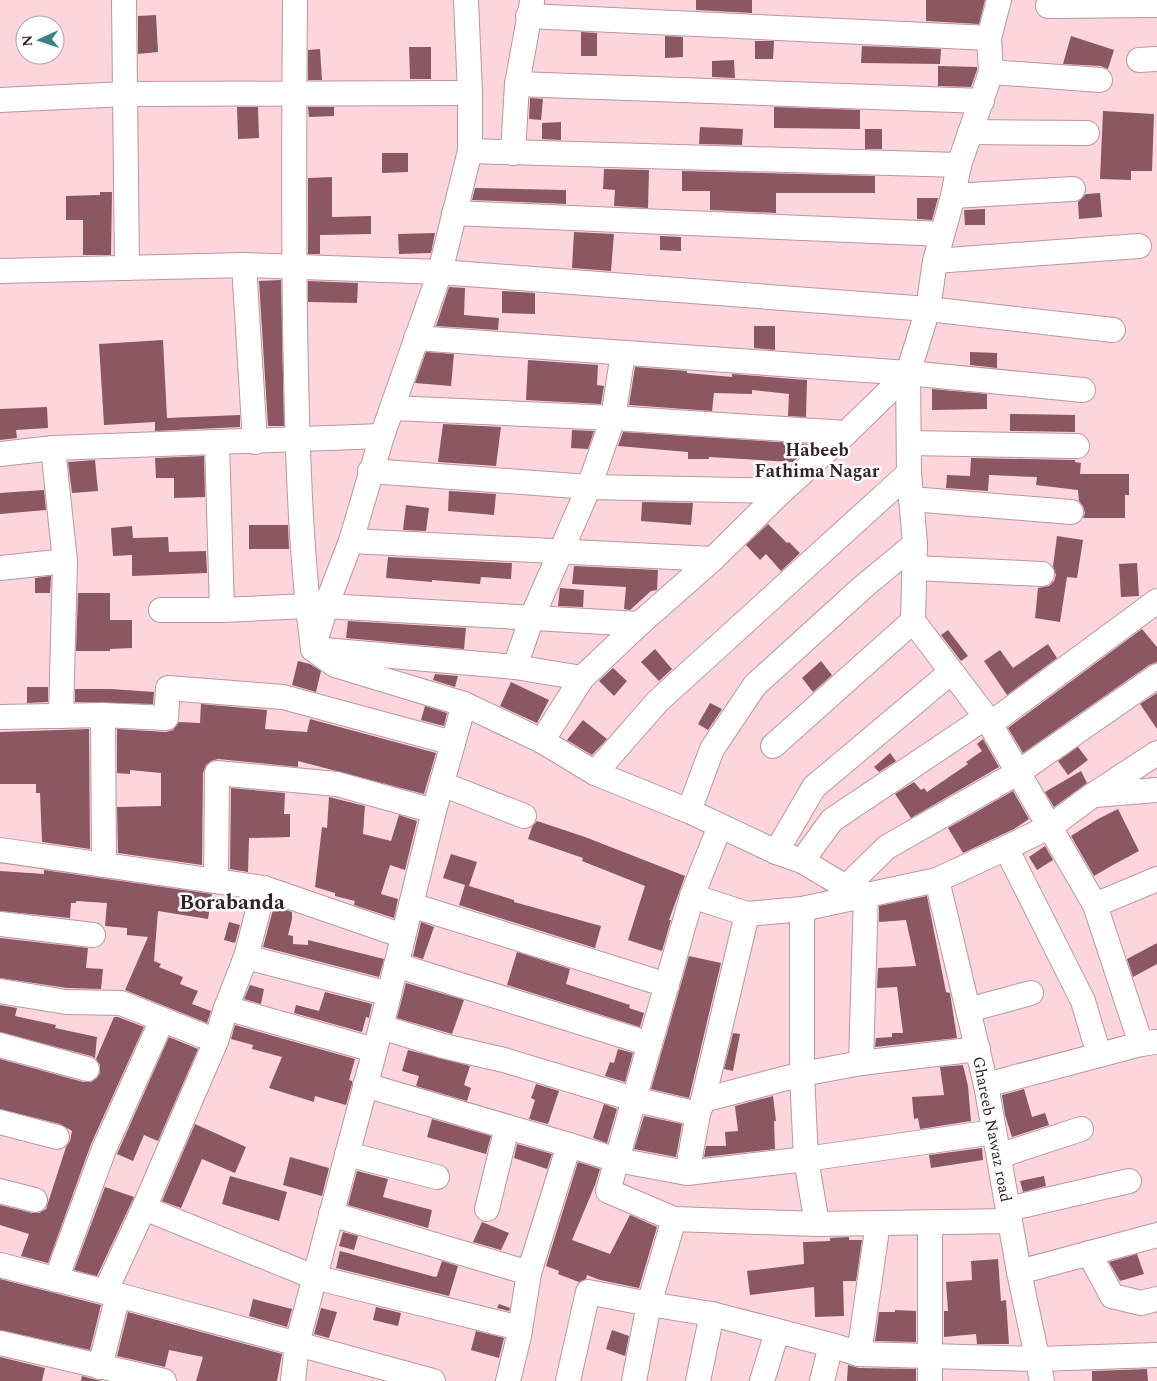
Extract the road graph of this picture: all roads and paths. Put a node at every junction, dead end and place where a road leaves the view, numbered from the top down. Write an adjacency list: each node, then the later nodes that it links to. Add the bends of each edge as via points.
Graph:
1 (124, 0): 13 (street)
2 (295, 0): 14 (street)
3 (466, 0): 12 (street)
4 (998, 0): 8 (street)
5 (1157, 5): 6 (street)
6 (1048, 6)
7 (530, 8): 8 (street); 11 (street)
8 (989, 38): 9 (street)
9 (991, 72): 10 (street); 16 (street)
10 (1100, 80)
11 (517, 84): 16 (street); 20 (street)
12 (470, 93): 14 (street); 19 (street)
13 (126, 94): 14 (street); 15 (street); 30 (street)
14 (294, 95): 29 (street)
15 (0, 100)
16 (982, 102): 17 (street)
17 (970, 132): 18 (street); 21 (street)
18 (1087, 133)
19 (470, 151): 20 (street); 24 (street)
20 (513, 153): 21 (street)
21 (959, 165): 23 (street)
22 (1073, 189): 23 (street)
23 (953, 196): 25 (street)
24 (454, 213): 25 (street); 32 (street)
25 (942, 234): 27 (street)
26 (1139, 246): 27 (street)
27 (935, 261): 33 (street)
28 (244, 265): 29 (street); 30 (street); 45 (street)
29 (294, 266): 32 (street); 43 (street)
30 (127, 268): 31 (street)
31 (0, 271)
32 (440, 272): 33 (street); 35 (street)
33 (928, 309): 34 (street); 37 (street)
34 (1113, 330)
35 (416, 338): 36 (street); 39 (street)
36 (623, 353): 37 (street); 40 (street)
37 (908, 373): 38 (street); 41 (street); 46 (street)
38 (1083, 390)
39 (392, 408): 40 (street); 42 (street)
40 (613, 418): 41 (street); 52 (street)
41 (846, 433): 53 (street)
42 (382, 436): 43 (street); 50 (street)
43 (298, 440): 45 (street); 65 (street)
44 (216, 442): 45 (street); 48 (street); 67 (street)
45 (255, 442)
46 (909, 443): 47 (street); 51 (street)
47 (1077, 446)
48 (53, 448): 49 (street); 60 (street)
49 (0, 454)
50 (370, 471): 52 (street); 56 (street)
51 (909, 473): 54 (street); 86 (street, via 658,701)
52 (589, 487): 53 (street); 58 (street)
53 (782, 491): 59 (street)
54 (911, 499): 55 (street); 57 (street)
55 (1071, 512)
56 (350, 541): 58 (street); 65 (street)
57 (915, 544): 62 (street); 90 (street, via 862,587 755,685 712,749)
58 (560, 551): 59 (street); 68 (street)
59 (713, 559): 70 (street)
60 (65, 561): 61 (street); 78 (street)
61 (0, 568)
62 (915, 568): 63 (street); 69 (street)
63 (1042, 574)
64 (1157, 601): 80 (street)
65 (317, 606): 67 (street); 68 (street); 71 (street)
66 (161, 610): 67 (street)
67 (222, 610)
68 (532, 617): 70 (street); 72 (street)
69 (913, 621): 73 (street); 83 (street)
70 (639, 624): 75 (street)
71 (313, 649): 72 (street); 76 (street, via 335,665)
72 (515, 667): 75 (street)
73 (951, 672): 80 (street); 97 (street, via 814,787)
74 (1157, 676): 85 (street)
75 (582, 678): 81 (street)
76 (464, 704): 81 (street); 82 (street)
77 (103, 715): 78 (street); 82 (street, via 166,718 168,688 197,690 283,697); 99 (street)
78 (62, 716): 79 (street)
79 (0, 717)
80 (988, 720): 85 (street); 98 (street, via 832,820)
81 (542, 741): 86 (street)
82 (453, 743): 87 (street)
83 (772, 746)
84 (1157, 753): 89 (street)
85 (1019, 772): 94 (street); 104 (street, via 887,847)
86 (595, 773): 90 (street)
87 (442, 784): 91 (street); 92 (street)
88 (1157, 790): 89 (street)
89 (1093, 796): 94 (street)
90 (689, 811): 93 (street)
91 (434, 812): 102 (street, via 337,784 217,773); 107 (street)
92 (524, 816)
93 (720, 826): 97 (street); 105 (street)
94 (1051, 826): 95 (street); 106 (street)
95 (1006, 848): 101 (street); 129 (street, via 1084,1001)
96 (0, 850): 99 (street)
97 (776, 852): 98 (street)
98 (802, 861): 104 (street)
99 (104, 865): 102 (street)
100 (1157, 879): 106 (street)
101 (937, 880): 104 (street); 120 (street, Ghareeb Nawaz road)
102 (216, 881): 103 (street)
103 (264, 888): 112 (street); 113 (street)
104 (856, 893): 108 (street); 130 (street)
105 (692, 896): 109 (street); 115 (street)
106 (1095, 905): 124 (street)
107 (411, 906): 112 (street); 115 (street)
108 (802, 909): 109 (street); 132 (street)
109 (747, 914): 136 (street)
110 (0, 924): 111 (street)
111 (93, 935)
112 (403, 936): 114 (street)
113 (246, 957): 117 (street); 119 (street)
114 (396, 965): 117 (street); 125 (street)
115 (667, 985): 125 (street)
116 (0, 992): 121 (street, via 66,1002 121,1003)
117 (388, 994): 122 (street)
118 (1031, 994): 120 (street)
119 (226, 1008): 123 (street); 128 (street)
120 (968, 1010): 127 (street, Ghareeb Nawaz road)
121 (162, 1020): 123 (street); 166 (street, via 104,1149)
122 (381, 1026): 128 (street); 135 (street)
123 (216, 1041): 152 (street)
124 (1149, 1043): 129 (street)
125 (650, 1044): 135 (street)
126 (0, 1045): 131 (street)
127 (978, 1049): 130 (street); 134 (street, Ghareeb Nawaz road)
128 (374, 1050): 133 (street)
129 (1099, 1055): 134 (street)
130 (861, 1063): 132 (street)
131 (87, 1070)
132 (802, 1074): 136 (street); 145 (street)
133 (365, 1085): 138 (street); 143 (street)
134 (986, 1085): 140 (street, Ghareeb Nawaz road)
135 (634, 1099): 136 (street); 146 (street)
136 (701, 1107): 147 (street)
137 (0, 1122): 141 (street)
138 (507, 1127): 142 (street); 153 (street)
139 (1081, 1129): 144 (street)
140 (994, 1132): 144 (street, Ghareeb Nawaz road); 145 (street)
141 (57, 1137)
142 (569, 1144): 146 (street); 164 (street)
143 (348, 1154): 148 (street); 154 (street)
144 (999, 1156): 155 (street, Ghareeb Nawaz road)
145 (806, 1159): 147 (street); 158 (street)
146 (617, 1160): 147 (street); 156 (street, via 608,1191)
147 (687, 1173)
148 (437, 1177)
149 (1129, 1181): 155 (street)
150 (0, 1191): 151 (street)
151 (36, 1200)
152 (144, 1208): 165 (street); 167 (street)
153 (487, 1209)
154 (331, 1214): 164 (street); 165 (street)
155 (1009, 1215): 157 (street); 163 (street, Ghareeb Nawaz road)
156 (674, 1219): 158 (street); 169 (street)
157 (930, 1223): 159 (street); 178 (street)
158 (818, 1224): 159 (street)
159 (878, 1224): 176 (street)
160 (1157, 1235): 161 (street)
161 (1089, 1253): 163 (street); 168 (street, via 1112,1296 1141,1303)
162 (0, 1265): 166 (street)
163 (1019, 1272): 180 (street, Ghareeb Nawaz road)
164 (529, 1273): 171 (street)
165 (314, 1277): 171 (street); 174 (street)
166 (56, 1280): 167 (street)
167 (112, 1294): 174 (street); 179 (street)
168 (1157, 1299)
169 (649, 1304): 170 (street); 185 (street, via 588,1292); 186 (street)
170 (712, 1314): 172 (street); 187 (street)
171 (520, 1328): 184 (street)
172 (777, 1332): 175 (street); 188 (street)
173 (0, 1343): 179 (street)
174 (297, 1344): 182 (street); 183 (street)
175 (831, 1345): 176 (street); 189 (street)
176 (859, 1354): 178 (street)
177 (1157, 1354): 180 (street)
178 (931, 1356): 180 (street); 190 (street)
179 (85, 1370): 181 (street)
180 (1040, 1370)
181 (164, 1381)
182 (293, 1381)
183 (434, 1381)
184 (508, 1381)
185 (568, 1381)
186 (634, 1381)
187 (698, 1381)
188 (762, 1381)
189 (822, 1381)
190 (930, 1381)

